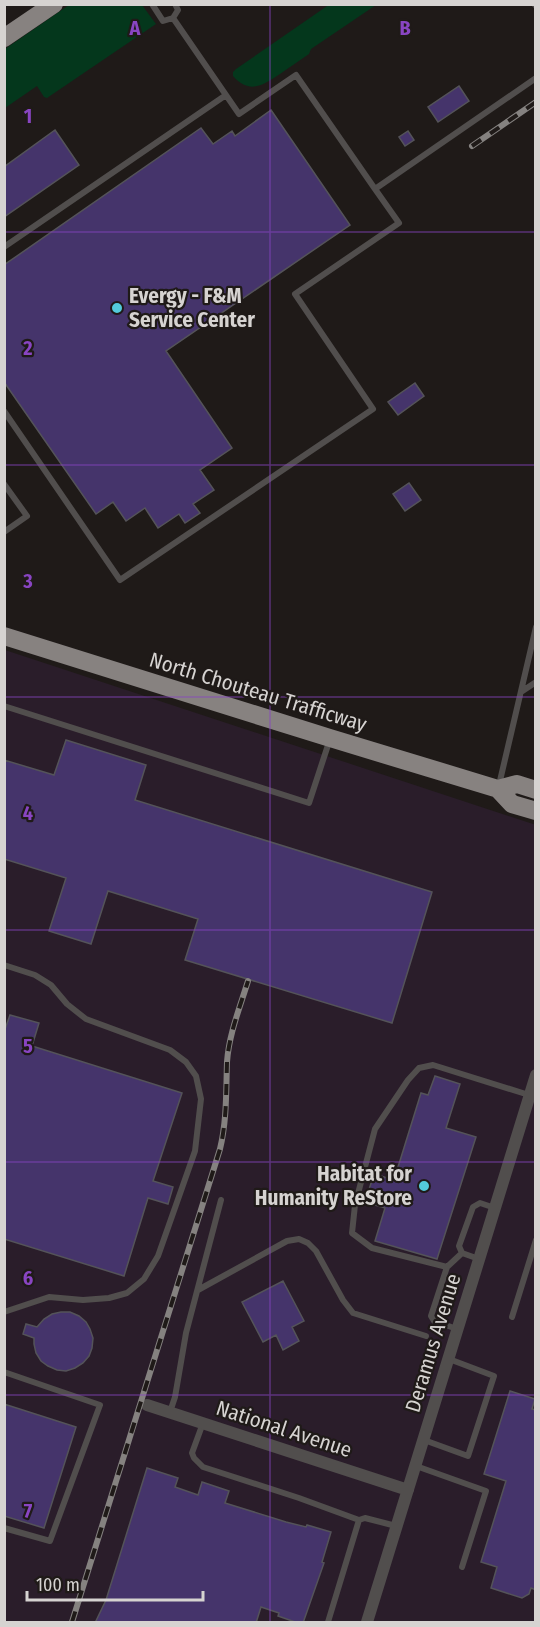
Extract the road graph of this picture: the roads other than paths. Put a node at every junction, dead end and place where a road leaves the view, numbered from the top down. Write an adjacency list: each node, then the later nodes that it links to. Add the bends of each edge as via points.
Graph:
1 (54, 4): 5 (main road)
2 (152, 4): 4 (lane, via 163,21)
3 (175, 4): 4 (lane, via 178,10)
4 (173, 18): 7 (lane)
5 (4, 39)
6 (536, 78): 8 (lane)
7 (226, 95): 8 (lane, via 239,114 296,75); 9 (lane)
8 (375, 189): 10 (lane, via 399,223 295,294 373,409 120,580)
9 (4, 248)
10 (4, 411)
11 (4, 484): 12 (lane, via 27,516)
12 (4, 532)
13 (536, 627): 16 (lane)
14 (4, 636): 18 (main road, North Chouteau Trafficway)
15 (536, 682): 16 (lane)
16 (521, 692): 19 (lane)
17 (4, 706): 18 (lane, via 309,803)
18 (330, 738): 19 (main road, North Chouteau Trafficway)
19 (498, 789): 20 (main road, North Chouteau Trafficway, via 517,784); 21 (main road, North Chouteau Trafficway, via 512,804)
20 (536, 790)
21 (536, 811)
22 (4, 965): 32 (lane, via 51,985 86,1018 170,1050 196,1076 201,1099 195,1151 158,1256 144,1279 127,1293 109,1298 49,1297)
23 (536, 1075): 24 (street, Deramus Avenue)
24 (532, 1092): 26 (street, Deramus Avenue); 30 (lane, via 433,1065 419,1068 375,1129 355,1204 352,1233 372,1248)
25 (221, 1200): 31 (lane)
26 (495, 1208): 28 (lane, via 480,1203 472,1207); 29 (street, Deramus Avenue)
27 (536, 1240): 33 (lane)
28 (461, 1250): 29 (lane); 30 (lane)
29 (479, 1259): 34 (street, Deramus Avenue)
30 (447, 1267): 34 (lane, via 431,1316 434,1321)
31 (198, 1290): 35 (lane, via 288,1241 299,1239 316,1251 353,1313); 39 (lane)
32 (4, 1311)
33 (512, 1317)
34 (457, 1329): 36 (street, Deramus Avenue)
35 (426, 1336)
36 (448, 1359): 41 (street, Deramus Avenue); 41 (lane, via 494,1376 468,1456)
37 (4, 1372): 46 (lane, via 100,1405 50,1541)
38 (147, 1405): 39 (street, National Avenue)
39 (170, 1412): 40 (street, National Avenue)
40 (203, 1423): 43 (street, National Avenue); 44 (lane, via 192,1453 203,1467)
41 (423, 1439): 42 (street, Deramus Avenue)
42 (415, 1466): 43 (street, Deramus Avenue); 47 (lane, via 486,1491)
43 (408, 1490): 45 (street, Deramus Avenue)
44 (359, 1520): 45 (lane); 48 (lane)
45 (397, 1526): 49 (street, Deramus Avenue)
46 (4, 1528)
47 (462, 1567)
48 (328, 1623)
49 (367, 1623)

